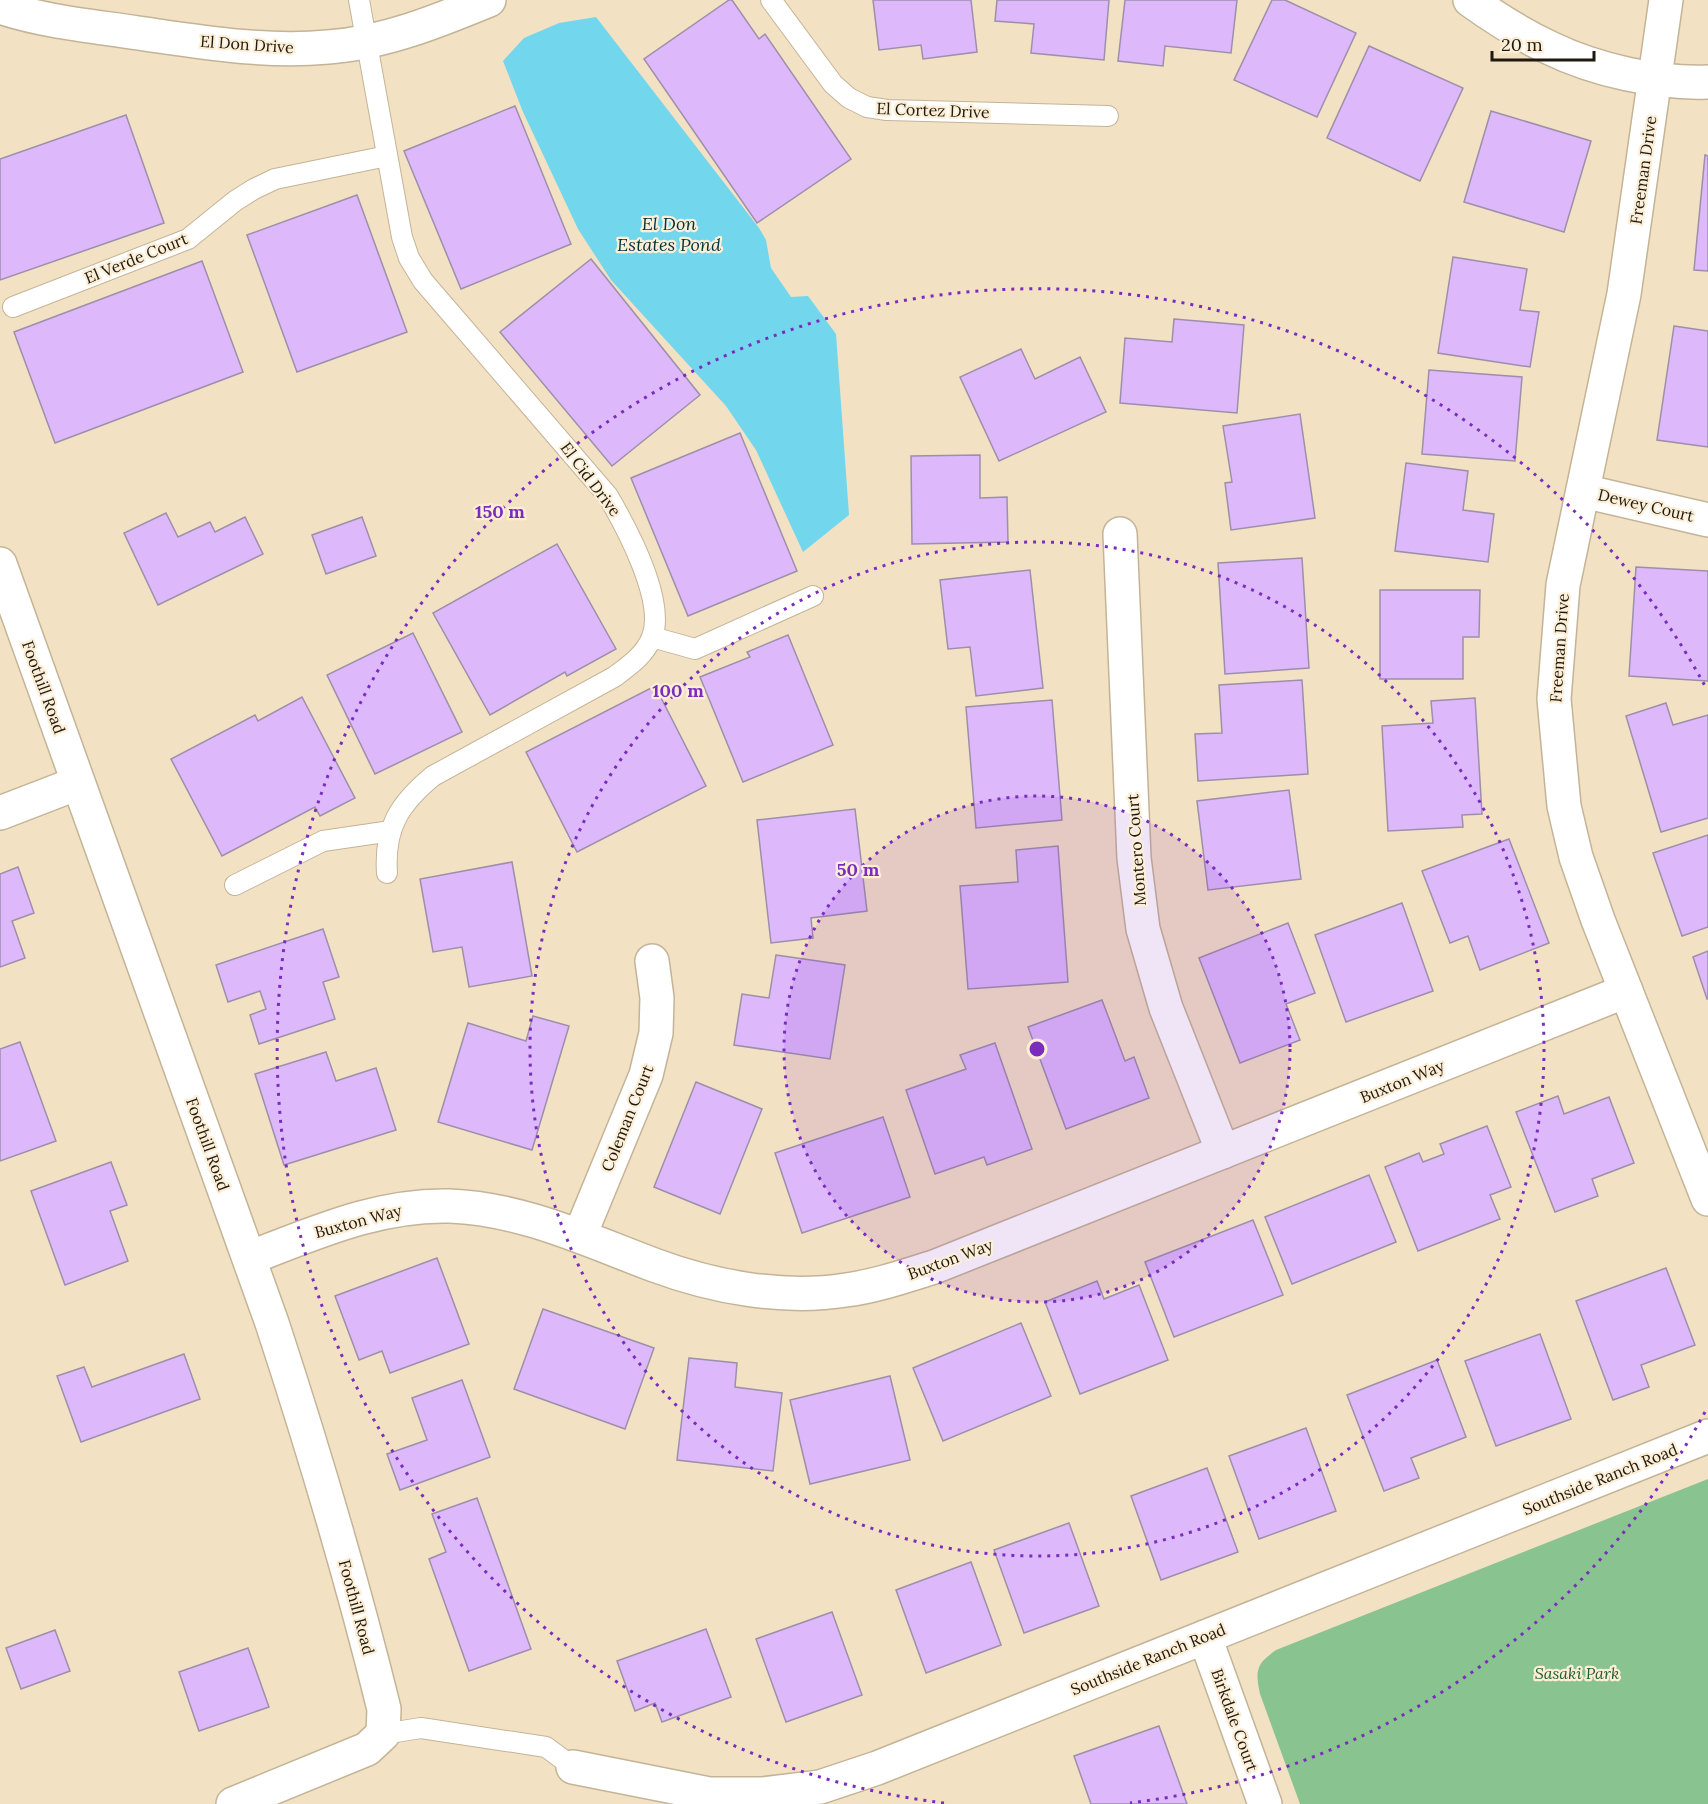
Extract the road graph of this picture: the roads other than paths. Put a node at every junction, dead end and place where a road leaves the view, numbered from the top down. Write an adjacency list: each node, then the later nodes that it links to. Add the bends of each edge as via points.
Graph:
1 (359, 0): 7 (lane, El Cid Drive)
2 (489, 0): 7 (street, El Don Drive)
3 (771, 0): 10 (lane, El Cortez Drive, via 833,84 867,107)
4 (1470, 0): 8 (street, via 1549,48 1580,61)
5 (1666, 0): 8 (street, Freeman Drive)
6 (0, 7): 7 (street, El Don Drive, via 54,21 212,43 290,49)
7 (366, 42): 11 (lane, El Cid Drive)
8 (1655, 79): 9 (street); 13 (street, Freeman Drive, via 1624,294)
9 (1708, 82)
10 (1108, 116)
11 (387, 156): 12 (lane, El Verde Court, via 275,179 235,201 188,239); 19 (lane, El Cid Drive, via 402,237 423,281 588,471 624,522 653,595 656,616)
12 (13, 307)
13 (1583, 491): 14 (street, Dewey Court); 26 (street, Freeman Drive, via 1563,585 1554,699 1558,748 1564,806 1576,857)
14 (1708, 519)
15 (1120, 534): 27 (street, Montero Court, via 1134,858 1143,929 1166,1008)
16 (0, 564): 18 (street, Foothill Road)
17 (813, 596): 19 (lane, via 694,649)
18 (8, 612): 20 (street, Foothill Road)
19 (652, 637): 22 (lane, via 630,666 614,677 433,776 399,810)
20 (78, 783): 21 (street); 30 (street, Foothill Road)
21 (0, 813)
22 (391, 831): 23 (lane); 24 (lane, via 324,841)
23 (387, 873)
24 (235, 885)
25 (652, 961): 29 (street, Coleman Court, via 656,1033 646,1075)
26 (1626, 991): 27 (street, Buxton Way); 28 (street, Freeman Drive)
27 (1223, 1152): 29 (street, Buxton Way, via 934,1267 845,1291 758,1291 706,1281 656,1266)
28 (1708, 1199)
29 (580, 1235): 30 (street, Buxton Way, via 491,1211 415,1206 333,1225)
30 (249, 1258): 33 (street, Foothill Road, via 307,1428 337,1532 384,1709)
31 (1708, 1436): 32 (street, Southside Ranch Road)
32 (1205, 1637): 35 (street, Southside Ranch Road, via 877,1768 820,1787); 37 (street, Birkdale Court)
33 (383, 1734): 34 (lane, via 421,1728 546,1747); 36 (street, via 367,1749)
34 (573, 1767): 35 (street, Southside Ranch Road, via 709,1794)
35 (762, 1799)
36 (233, 1804)
37 (1265, 1804)

